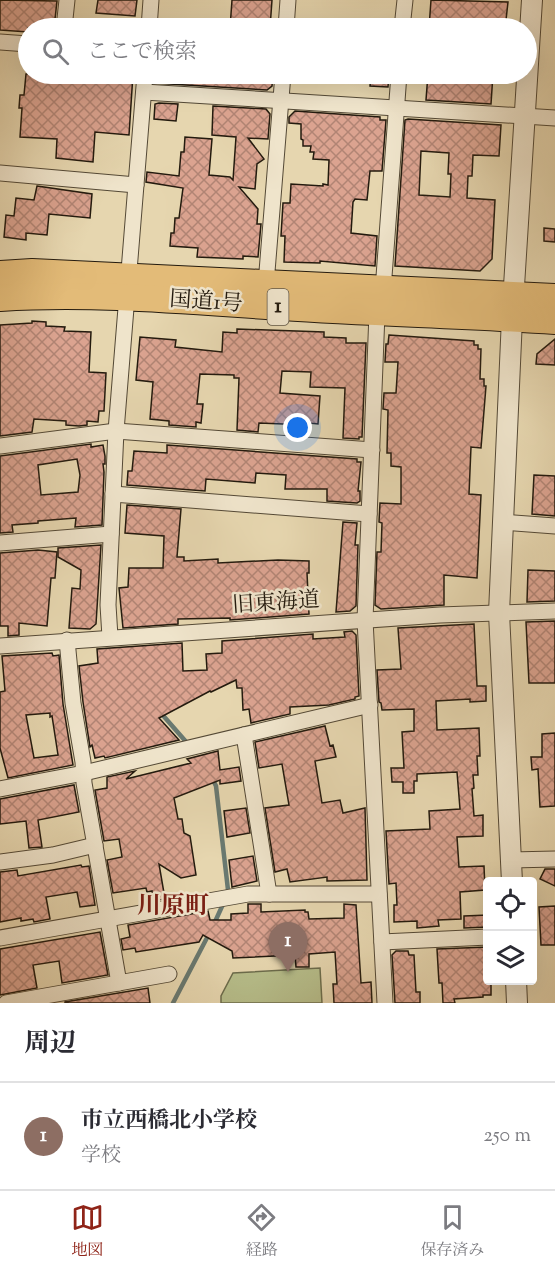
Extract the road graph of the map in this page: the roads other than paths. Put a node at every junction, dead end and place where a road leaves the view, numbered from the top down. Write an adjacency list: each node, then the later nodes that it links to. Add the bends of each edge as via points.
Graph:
1 (67, 0): 6 (street)
2 (150, 0): 7 (street)
3 (288, 0): 8 (street)
4 (405, 0): 9 (street)
5 (532, 0): 10 (street)
6 (65, 18)
7 (149, 18)
8 (287, 18)
9 (403, 18)
10 (531, 18)
11 (0, 42): 12 (street)
12 (18, 43)
13 (145, 84): 17 (street)
14 (282, 84): 18 (street)
15 (398, 84): 19 (street)
16 (526, 84): 20 (street)
17 (144, 92): 18 (street); 23 (street)
18 (280, 101): 19 (street); 25 (street)
19 (396, 108): 20 (street); 29 (street)
20 (524, 116): 21 (street); 30 (street)
21 (555, 118)
22 (0, 173): 23 (street)
23 (136, 185): 26 (street)
24 (0, 274): 26 (highway, 国道1号 / 1, via 32,272)
25 (266, 284): 26 (highway, 国道1号 / 1); 29 (highway, 国道1号 / 1)
26 (128, 288): 28 (highway, 国道1号 / 1); 29 (highway, 国道1号 / 1); 32 (street)
27 (555, 297): 30 (highway, 国道1号 / 1)
28 (0, 298)
29 (380, 302): 30 (highway, 国道1号 / 1); 34 (street)
30 (513, 307): 31 (highway, 国道1号 / 1); 37 (street)
31 (555, 321)
32 (117, 431): 33 (street); 34 (street); 35 (street)
33 (0, 446)
34 (372, 450): 36 (street)
35 (113, 494): 36 (street); 39 (street)
36 (369, 514): 43 (street)
37 (502, 522): 38 (street); 42 (street)
38 (555, 526)
39 (111, 534): 40 (street); 44 (street)
40 (0, 543)
41 (555, 611): 42 (street, 旧東海道)
42 (499, 613): 43 (street, 旧東海道); 53 (street)
43 (365, 620): 44 (street, 旧東海道); 47 (street)
44 (110, 637): 45 (street, 旧東海道)
45 (67, 640): 46 (street, 旧東海道); 49 (street)
46 (0, 646)
47 (370, 705): 48 (street); 57 (street)
48 (244, 735): 49 (street); 56 (street)
49 (84, 773): 50 (street); 51 (street)
50 (0, 789)
51 (95, 845): 54 (street); 58 (street)
52 (555, 859): 53 (street)
53 (510, 860): 55 (street)
54 (0, 862)
55 (512, 877)
56 (269, 894): 57 (street); 58 (street, via 236,895)
57 (379, 894): 61 (street)
58 (108, 918): 60 (street); 63 (street)
59 (483, 937): 61 (street)
60 (0, 938)
61 (382, 942): 67 (street)
62 (169, 974): 63 (street)
63 (119, 983): 65 (street)
64 (516, 985): 68 (street)
65 (87, 996): 66 (street)
66 (6, 1003)
67 (385, 1003)
68 (517, 1003)

